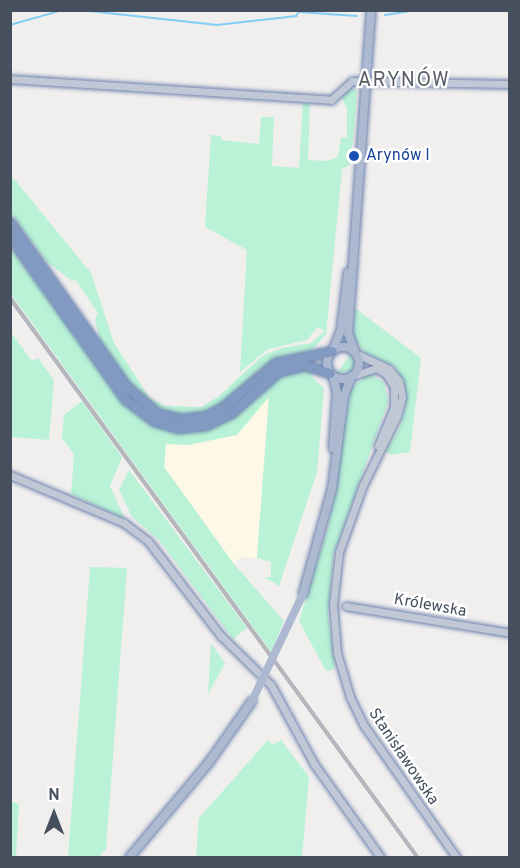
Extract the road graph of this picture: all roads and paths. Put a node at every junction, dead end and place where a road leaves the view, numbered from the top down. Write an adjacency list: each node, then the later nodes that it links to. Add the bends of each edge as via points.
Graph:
1 (371, 10): 3 (main road)
2 (10, 80): 3 (street, via 331,100 348,82)
3 (366, 82): 4 (street); 7 (main road, via 342,324); 8 (main road, via 348,333)
4 (510, 84)
5 (10, 222): 7 (highway, via 127,387 157,413 181,419 206,416 230,402 272,365)
6 (10, 237): 9 (highway, via 125,399 154,422 178,428 206,425 231,413 279,371 304,365)
7 (332, 351): 8 (main road, via 344,347); 9 (main road, via 327,362)
8 (356, 353): 10 (main road, via 360,367); 11 (street, via 389,369 401,391 398,416)
9 (332, 375): 10 (main road); 13 (main road, via 337,392 335,430)
10 (353, 376): 11 (street, via 376,368 386,374 394,390 394,407); 13 (main road, via 344,396 333,489)
11 (374, 462): 18 (street, Stanisławowska, via 339,552 333,591 333,629 342,674 363,724)
12 (10, 475): 17 (street, via 124,523 148,541 221,636 271,685 314,764)
13 (322, 532): 16 (main road, bridge, via 303,594 252,701 210,761)
14 (346, 606): 15 (street, Królewska)
15 (510, 633)
16 (129, 858)
17 (381, 858)
18 (457, 858)

